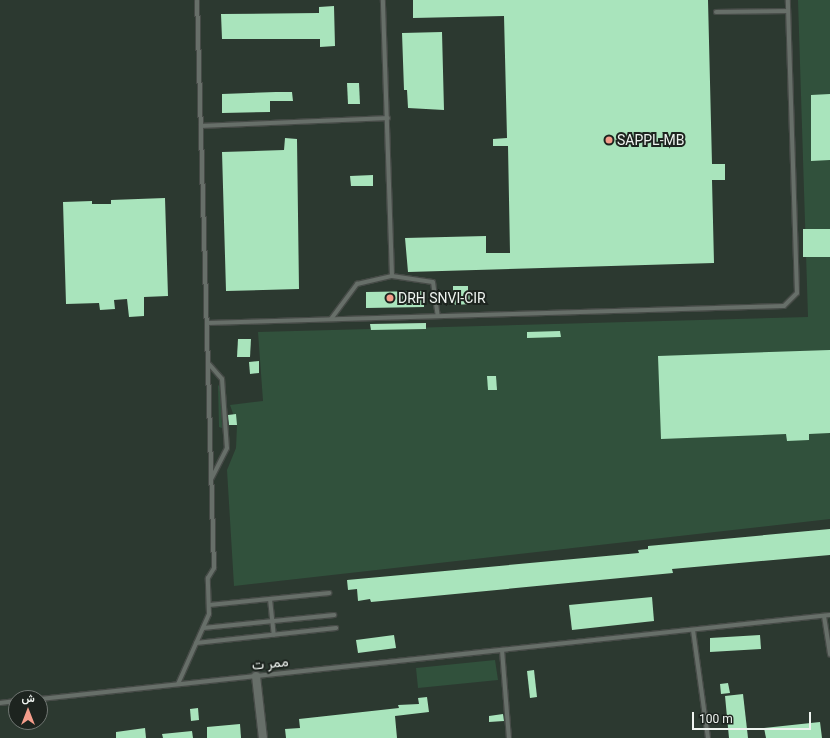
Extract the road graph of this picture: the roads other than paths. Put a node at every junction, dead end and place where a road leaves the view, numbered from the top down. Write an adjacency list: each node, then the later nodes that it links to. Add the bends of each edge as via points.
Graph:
1 (197, 0): 7 (lane)
2 (383, 0): 6 (lane)
3 (788, 0): 4 (lane)
4 (788, 11): 5 (lane); 9 (lane, via 797,293 784,306)
5 (716, 12)
6 (388, 118): 7 (lane); 8 (lane)
7 (201, 126): 11 (lane)
8 (392, 276): 9 (lane, via 433,282); 10 (lane, via 357,284)
9 (438, 316): 10 (lane)
10 (331, 319): 11 (lane)
11 (207, 323): 12 (lane)
12 (208, 363): 13 (lane); 13 (lane, via 222,378 227,448)
13 (212, 478): 16 (lane, via 214,568 208,578)
14 (329, 593): 15 (lane)
15 (270, 599): 16 (lane); 20 (lane)
16 (209, 605): 21 (lane, via 209,614)
17 (334, 615): 20 (lane)
18 (830, 615): 19 (lane, ممر ت)
19 (824, 616): 23 (lane, ممر ت); 27 (lane)
20 (272, 621): 21 (lane); 24 (lane)
21 (203, 628): 25 (lane)
22 (336, 628): 24 (lane)
23 (693, 630): 26 (lane, ممر ت); 33 (lane)
24 (274, 635): 25 (lane)
25 (196, 643): 29 (lane)
26 (502, 650): 28 (lane, ممر ت); 32 (lane)
27 (830, 655)
28 (256, 676): 29 (lane, ممر ت); 31 (street)
29 (178, 684): 30 (lane, ممر ت)
30 (48, 698)
31 (263, 738)
32 (509, 738)
33 (708, 738)

